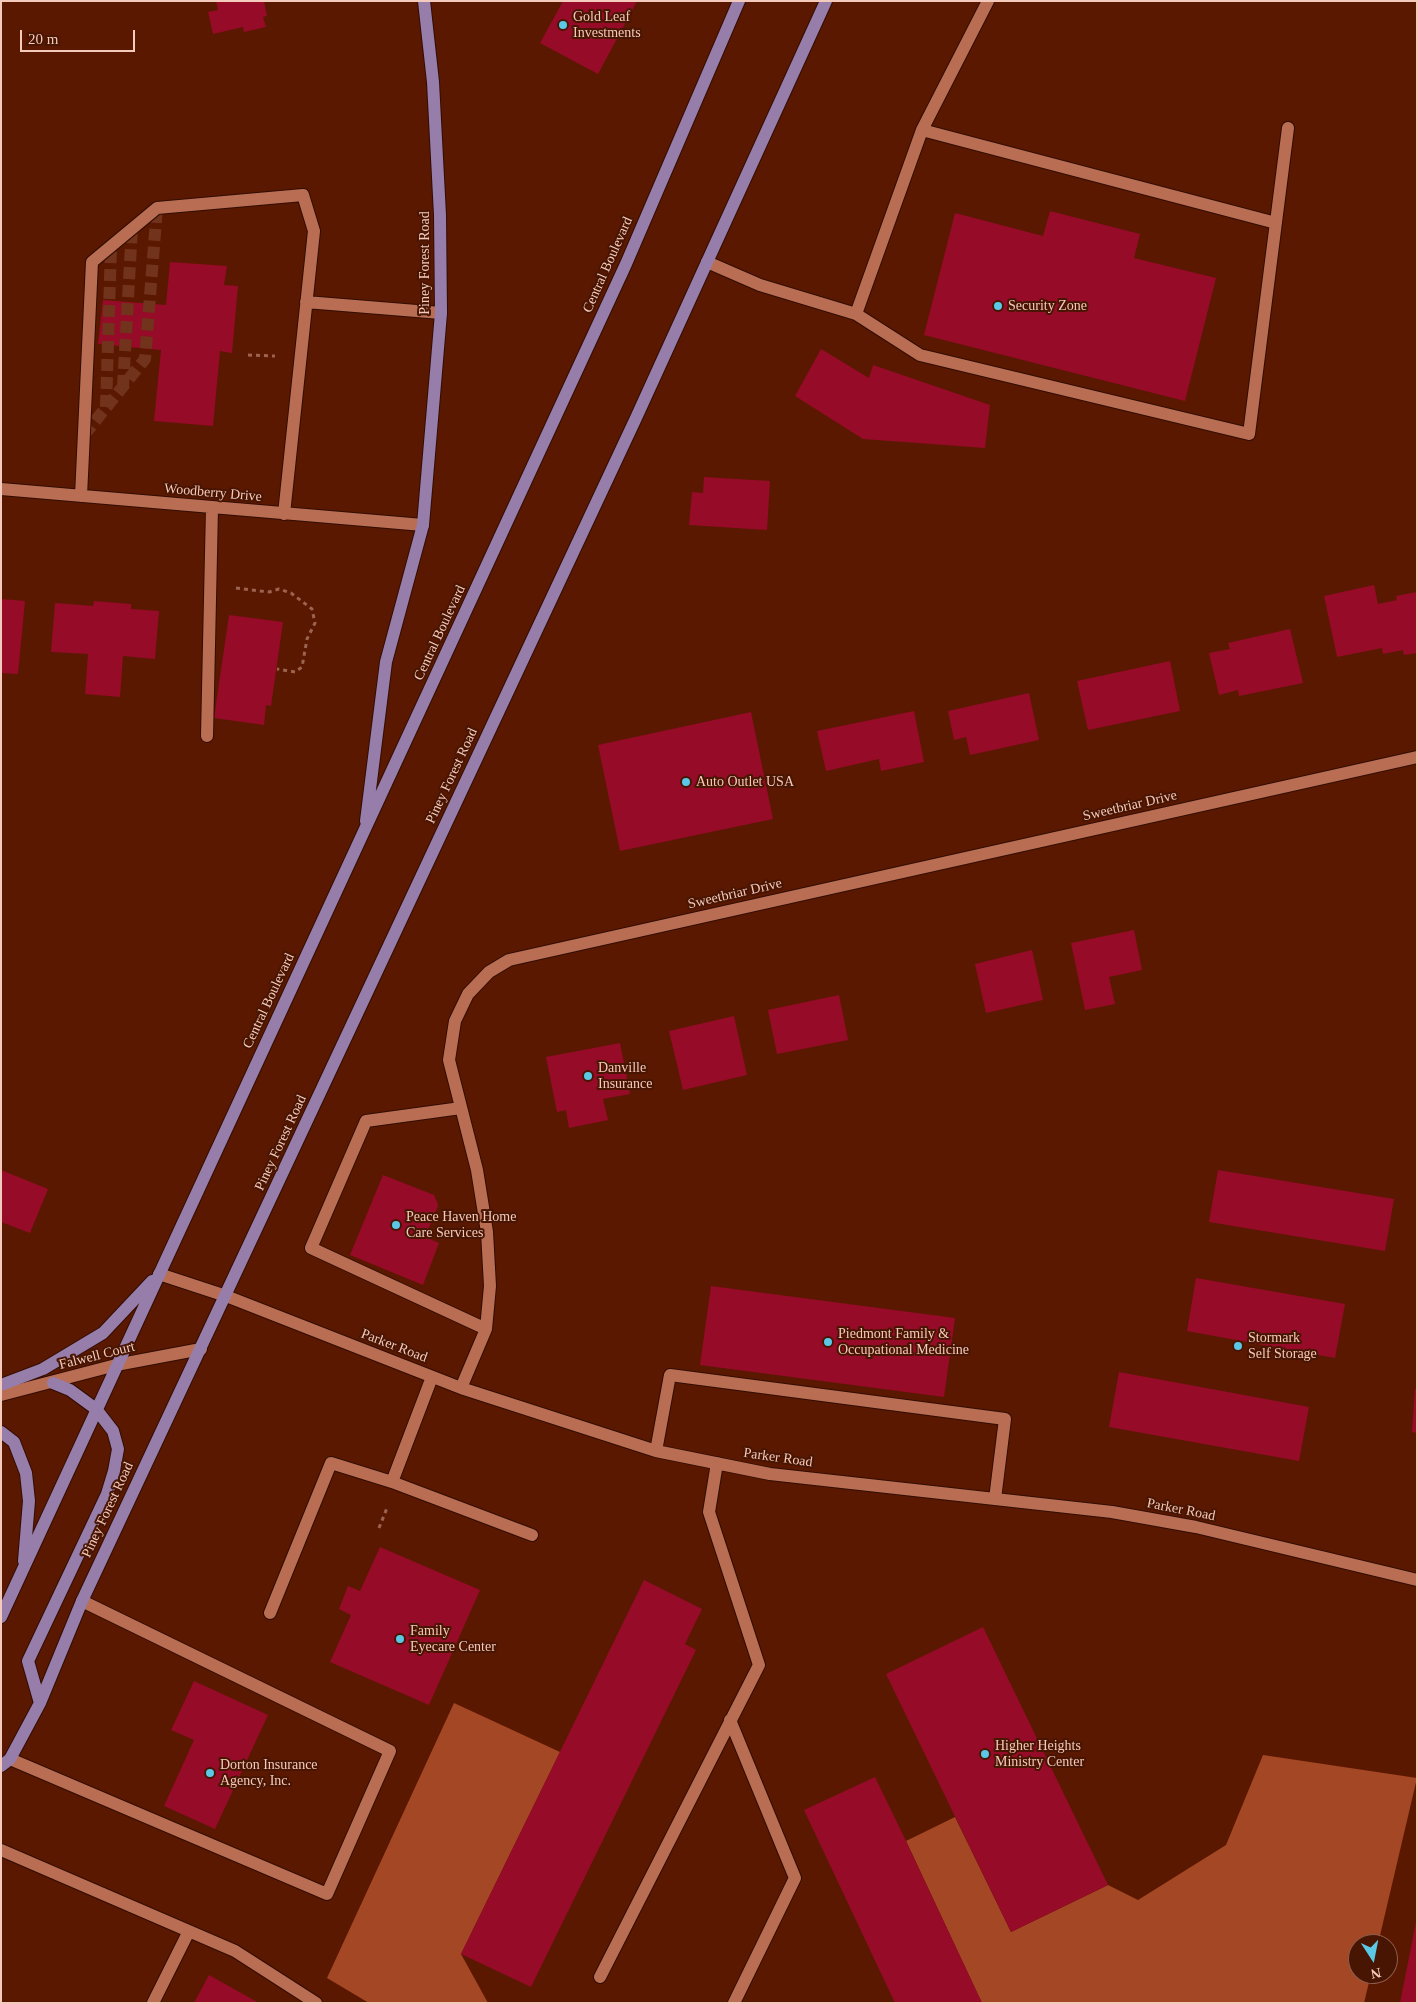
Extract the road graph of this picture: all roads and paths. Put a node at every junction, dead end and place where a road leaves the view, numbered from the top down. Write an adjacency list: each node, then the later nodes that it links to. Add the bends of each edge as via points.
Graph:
1 (424, 1): 10 (main road, Piney Forest Road, via 433,82)
2 (739, 1): 21 (main road, Central Boulevard, via 626,264)
3 (826, 1): 8 (main road)
4 (988, 1): 6 (street)
5 (1288, 128): 7 (street)
6 (922, 130): 7 (street); 11 (street)
7 (1276, 223): 11 (street, via 1249,434 920,355)
8 (707, 262): 11 (street, via 760,285); 24 (main road, Piney Forest Road)
9 (306, 302): 10 (street); 13 (street, via 314,231 303,195 157,208 92,262); 15 (street)
10 (441, 314): 16 (main road, Piney Forest Road)
11 (856, 314)
12 (1, 489): 13 (street, Woodberry Drive)
13 (81, 496): 14 (street, Woodberry Drive)
14 (212, 508): 15 (street, Woodberry Drive); 17 (street)
15 (284, 514): 16 (street, Woodberry Drive)
16 (423, 525): 21 (main road, Piney Forest Road, via 386,662)
17 (210, 584): 18 (path, via 269,592 279,589 291,593 312,609 315,623 307,638 302,667 295,672); 19 (street)
18 (276, 669)
19 (207, 736)
20 (1417, 757): 22 (street, Sweetbriar Drive, via 509,960 489,972 468,994 455,1021 450,1060)
21 (364, 833): 23 (main road, Central Boulevard)
22 (461, 1108): 25 (street, Sweetbriar Drive, via 486,1232 490,1286); 25 (street, via 366,1121 310,1248)
23 (159, 1274): 24 (street, Parker Road); 27 (main road); 30 (main road, via 103,1333 43,1369)
24 (226, 1296): 26 (main road, Piney Forest Road); 28 (street, Parker Road)
25 (486, 1329): 31 (street, Sweetbriar Drive)
26 (201, 1349): 27 (street, Falwell Court); 42 (main road, Piney Forest Road)
27 (116, 1366): 29 (street, Falwell Court); 33 (main road)
28 (432, 1377): 31 (street, Parker Road); 37 (street)
29 (53, 1383): 32 (street, Falwell Court); 33 (main road, via 70,1390)
30 (1, 1385)
31 (462, 1388): 35 (street, Parker Road)
32 (1, 1395)
33 (96, 1409): 40 (main road); 45 (main road, via 113,1431 118,1449 114,1471 107,1494 28,1661)
34 (1, 1432): 40 (main road, via 14,1442 26,1472 29,1501)
35 (656, 1451): 36 (street, Parker Road); 38 (street, via 670,1375 1005,1419)
36 (717, 1463): 38 (street, Parker Road, via 770,1474); 46 (street, via 709,1512 759,1665)
37 (392, 1482): 39 (street); 43 (street, via 331,1463)
38 (995, 1499): 41 (street, Parker Road, via 1112,1512 1196,1527)
39 (532, 1535)
40 (23, 1570): 44 (main road)
41 (1417, 1580)
42 (82, 1601): 45 (main road, Piney Forest Road); 47 (street, via 390,1751 327,1894)
43 (270, 1613)
44 (1, 1617)
45 (40, 1703): 47 (main road, Piney Forest Road)
46 (730, 1720): 50 (street); 53 (street, via 795,1878)
47 (5, 1762)
48 (1, 1850): 49 (street)
49 (190, 1931): 51 (street); 52 (street, via 235,1951)
50 (600, 1977)
51 (153, 2003)
52 (316, 2003)
53 (734, 2003)

